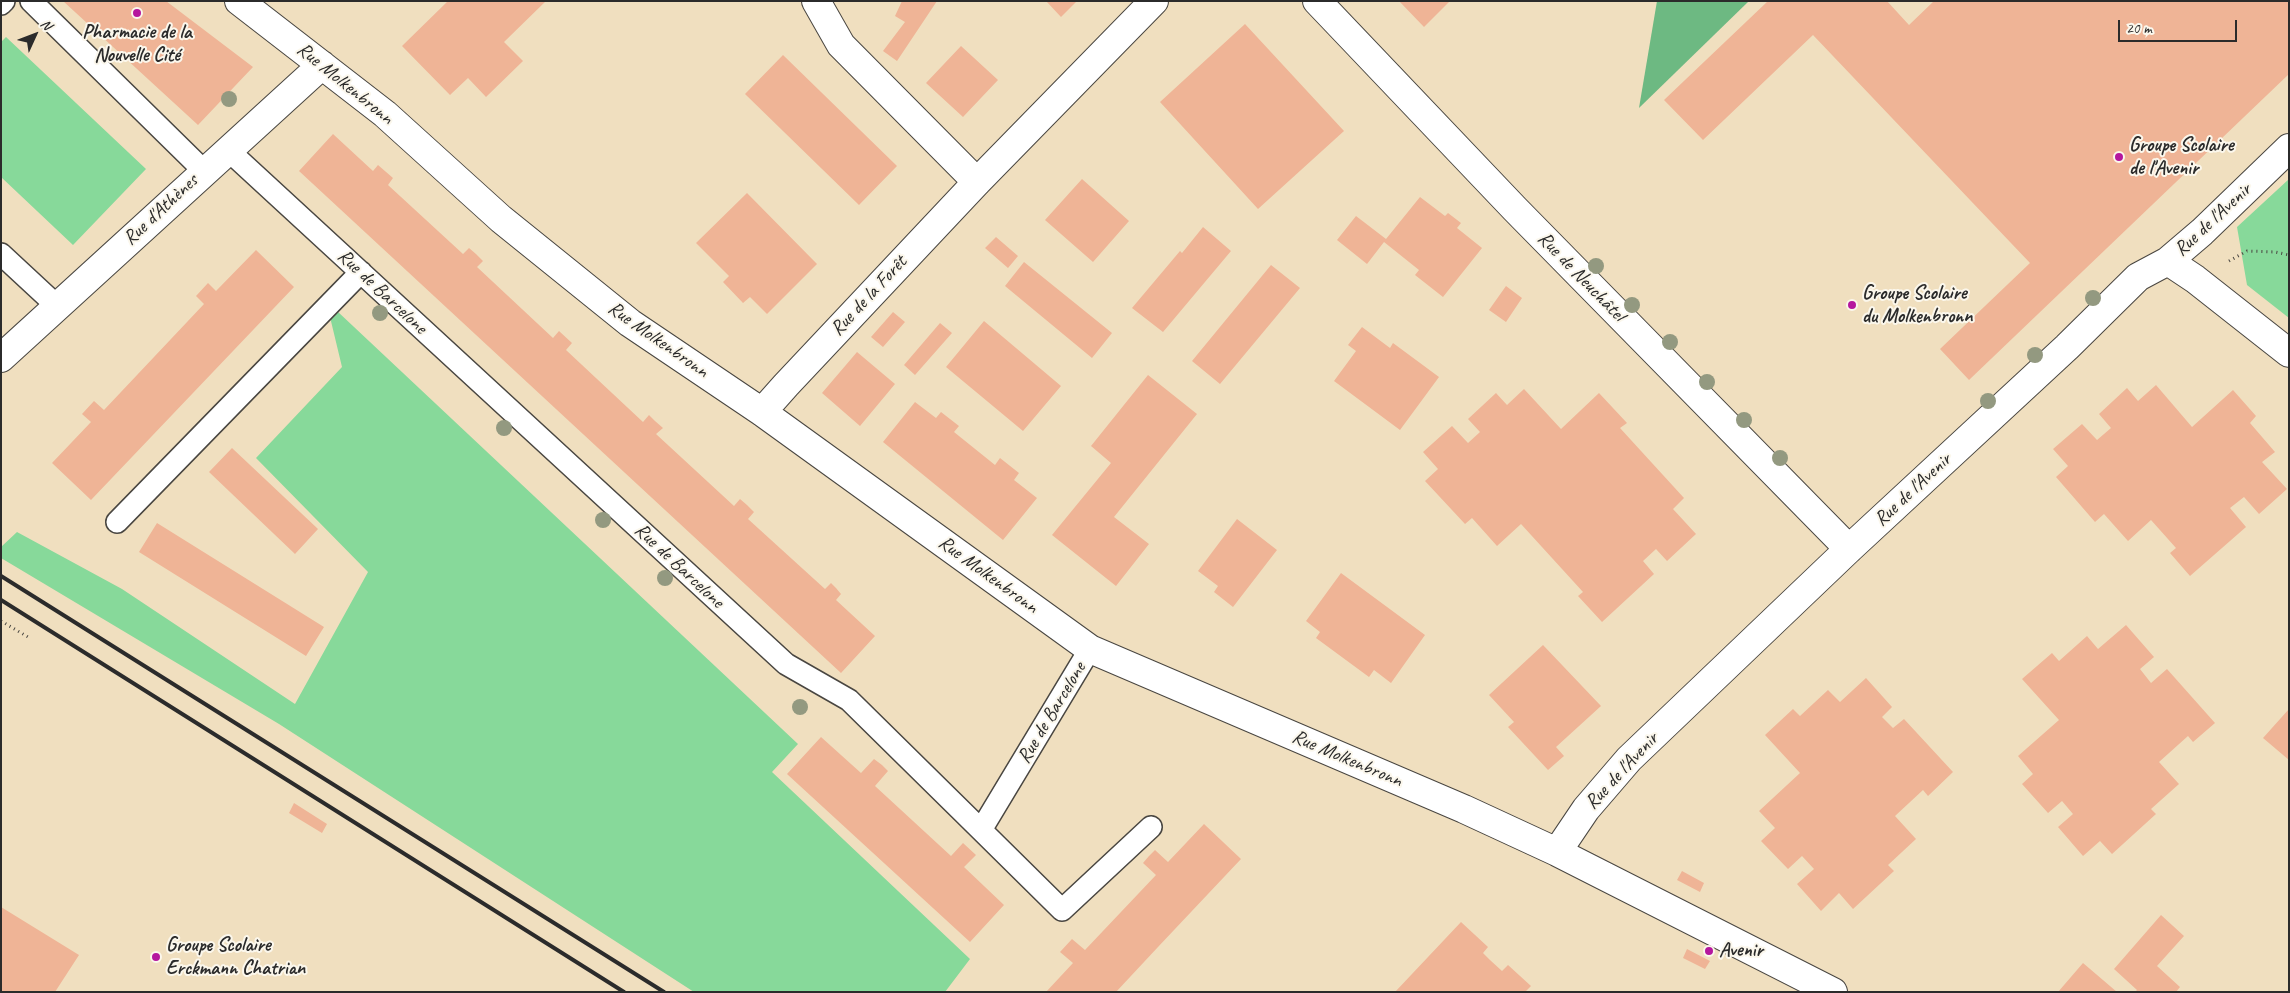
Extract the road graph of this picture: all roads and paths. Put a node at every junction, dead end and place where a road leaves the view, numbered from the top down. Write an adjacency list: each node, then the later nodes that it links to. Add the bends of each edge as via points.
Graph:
1 (4, 1): 7 (lane)
2 (31, 1): 11 (lane)
3 (239, 1): 8 (street, Rue Molkenbronn)
4 (816, 1): 12 (street, via 841,45)
5 (1154, 1): 12 (street, Rue de la Forêt)
6 (1317, 1): 23 (street, Rue de Neuchâtel, via 1515,209)
7 (1, 4)
8 (322, 65): 10 (street, Rue d'Athènes); 21 (street, Rue Molkenbronn, via 385,114 501,219 630,323)
9 (2289, 148): 15 (street, Rue de l'Avenir)
10 (228, 150): 11 (street, Rue d'Athènes); 16 (lane, Rue de Barcelone)
11 (204, 171): 18 (street, Rue d'Athènes)
12 (977, 182): 21 (street, Rue de la Forêt)
13 (1, 254): 18 (lane)
14 (2289, 255): 17 (path, via 2247,251)
15 (2168, 261): 17 (street); 23 (street, Rue de l'Avenir, via 2138,277)
16 (361, 272): 22 (lane); 28 (lane, Rue de Barcelone, via 786,664 849,700)
17 (2195, 278): 19 (street)
18 (57, 306): 20 (street, Rue d'Athènes)
19 (2289, 353)
20 (1, 358)
21 (762, 412): 26 (street, Rue Molkenbronn)
22 (117, 522)
23 (1849, 549): 29 (street, Rue de l'Avenir, via 1628,759 1586,809)
24 (1, 621): 25 (path)
25 (28, 638)
26 (1090, 650): 28 (lane, Rue de Barcelone); 29 (street, Rue Molkenbronn, via 1455,805)
27 (1151, 827): 28 (lane, via 1062,910)
28 (981, 830)
29 (1557, 852): 30 (street, Rue Molkenbronn)
30 (1834, 992)

